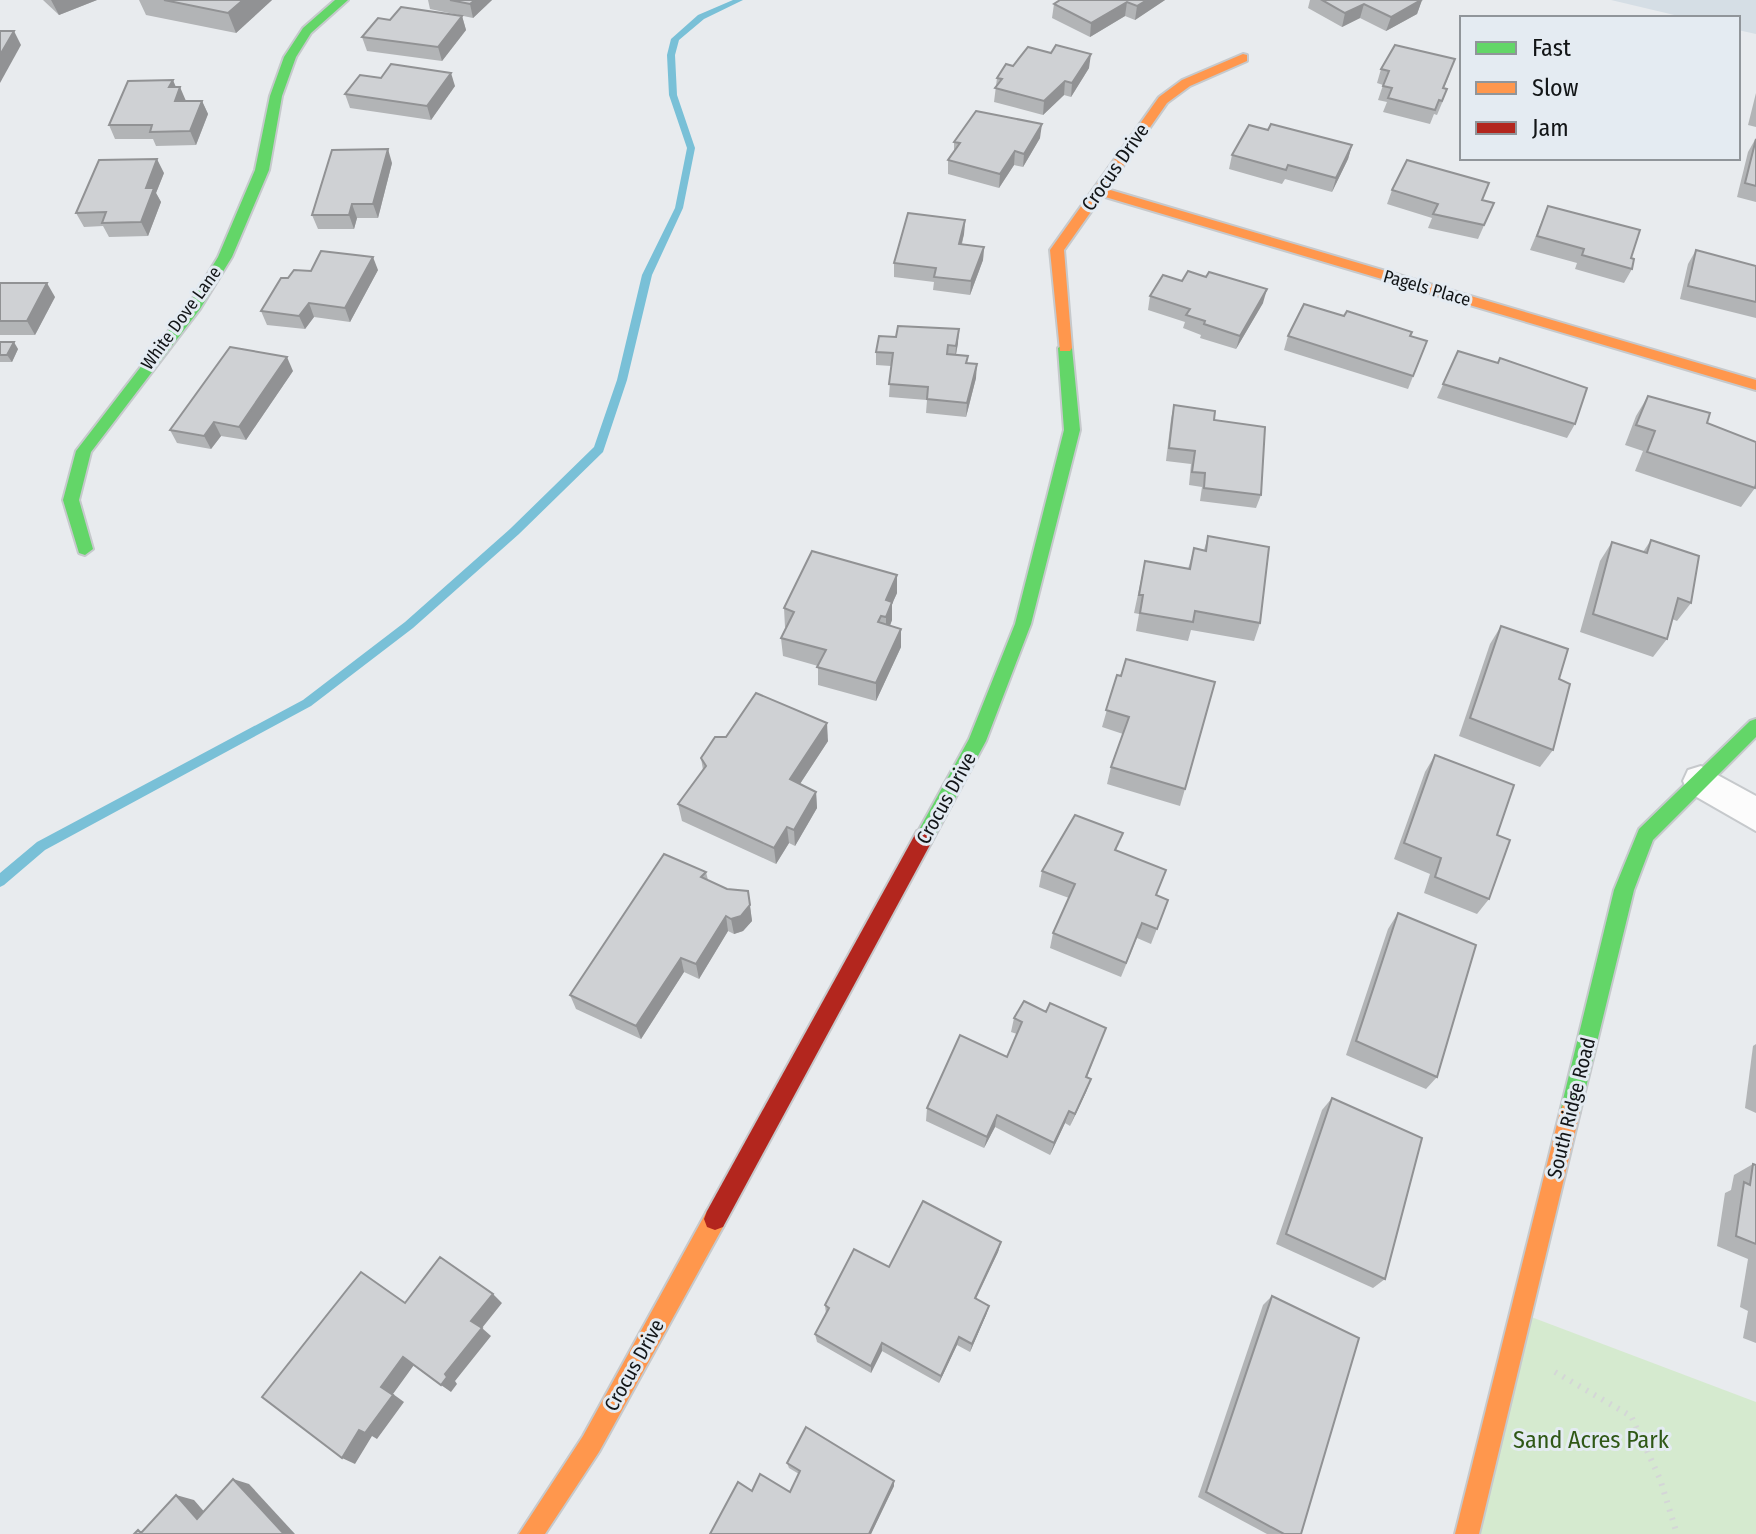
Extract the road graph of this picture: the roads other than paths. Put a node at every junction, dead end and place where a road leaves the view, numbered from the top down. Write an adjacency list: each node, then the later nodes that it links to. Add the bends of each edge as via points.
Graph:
1 (342, 0): 5 (street, White Dove Lane, via 307,31 290,57 276,96 262,170 225,257 195,306 84,451 72,478 69,508)
2 (1243, 58): 3 (street, Crocus Drive, via 1186,83 1163,100)
3 (1099, 191): 4 (street, Pagels Place); 9 (street, Crocus Drive, via 1057,250 1072,430 1023,624 977,741 591,1444)
4 (1756, 385)
5 (85, 549)
6 (1756, 726): 7 (street, South Ridge Road)
7 (1701, 781): 8 (street); 10 (street, South Ridge Road, via 1646,835 1624,890)
8 (1756, 815)
9 (531, 1534)
10 (1467, 1534)

